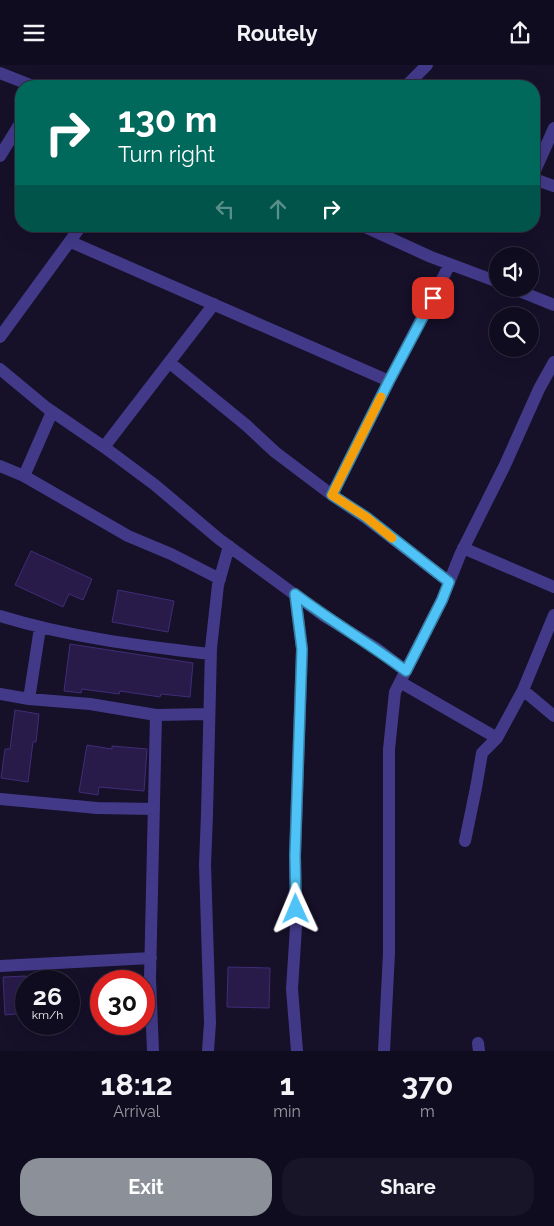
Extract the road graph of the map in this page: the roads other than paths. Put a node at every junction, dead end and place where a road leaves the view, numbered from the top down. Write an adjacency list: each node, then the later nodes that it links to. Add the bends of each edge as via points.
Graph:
1 (427, 65): 4 (street)
2 (0, 73): 3 (street)
3 (18, 80)
4 (412, 80)
5 (554, 128): 8 (street)
6 (15, 132): 7 (street)
7 (0, 156)
8 (540, 160)
9 (540, 181): 10 (street)
10 (554, 186)
11 (77, 232): 13 (street)
12 (376, 232): 14 (street)
13 (71, 242): 17 (street); 19 (street)
14 (450, 264): 15 (street); 23 (street)
15 (489, 279)
16 (534, 297): 18 (street)
17 (214, 304): 21 (street); 23 (street)
18 (554, 305)
19 (0, 337)
20 (554, 362): 30 (street)
21 (170, 363): 25 (street); 28 (street, via 275,452)
22 (0, 369): 24 (street)
23 (389, 381): 28 (street)
24 (52, 413): 25 (street); 27 (street)
25 (104, 447): 29 (street)
26 (0, 466): 27 (street)
27 (24, 476): 31 (street, via 128,536)
28 (332, 495): 32 (street, via 366,517)
29 (229, 546): 31 (street); 34 (street)
30 (463, 548): 32 (street); 33 (street)
31 (220, 579): 38 (street)
32 (449, 582): 39 (street)
33 (554, 587)
34 (295, 594): 39 (street, via 376,648); 54 (street, via 302,649 292,989)
35 (554, 615): 40 (street)
36 (0, 616): 37 (street)
37 (40, 628): 38 (street, via 153,648); 42 (street)
38 (210, 654): 43 (street)
39 (403, 676): 46 (street); 55 (street, via 395,692 389,749 389,953)
40 (523, 690): 45 (street); 46 (street)
41 (0, 694): 42 (street)
42 (29, 699): 44 (street, via 90,704)
43 (209, 714): 44 (street); 53 (street, via 204,865 210,1023)
44 (156, 715): 48 (street)
45 (554, 716)
46 (497, 739): 49 (street, via 482,753)
47 (0, 799): 48 (street, via 97,808)
48 (154, 809): 50 (street)
49 (465, 841)
50 (151, 958): 51 (street); 52 (street)
51 (0, 966)
52 (153, 1051)
53 (208, 1051)
54 (297, 1051)
55 (384, 1051)

